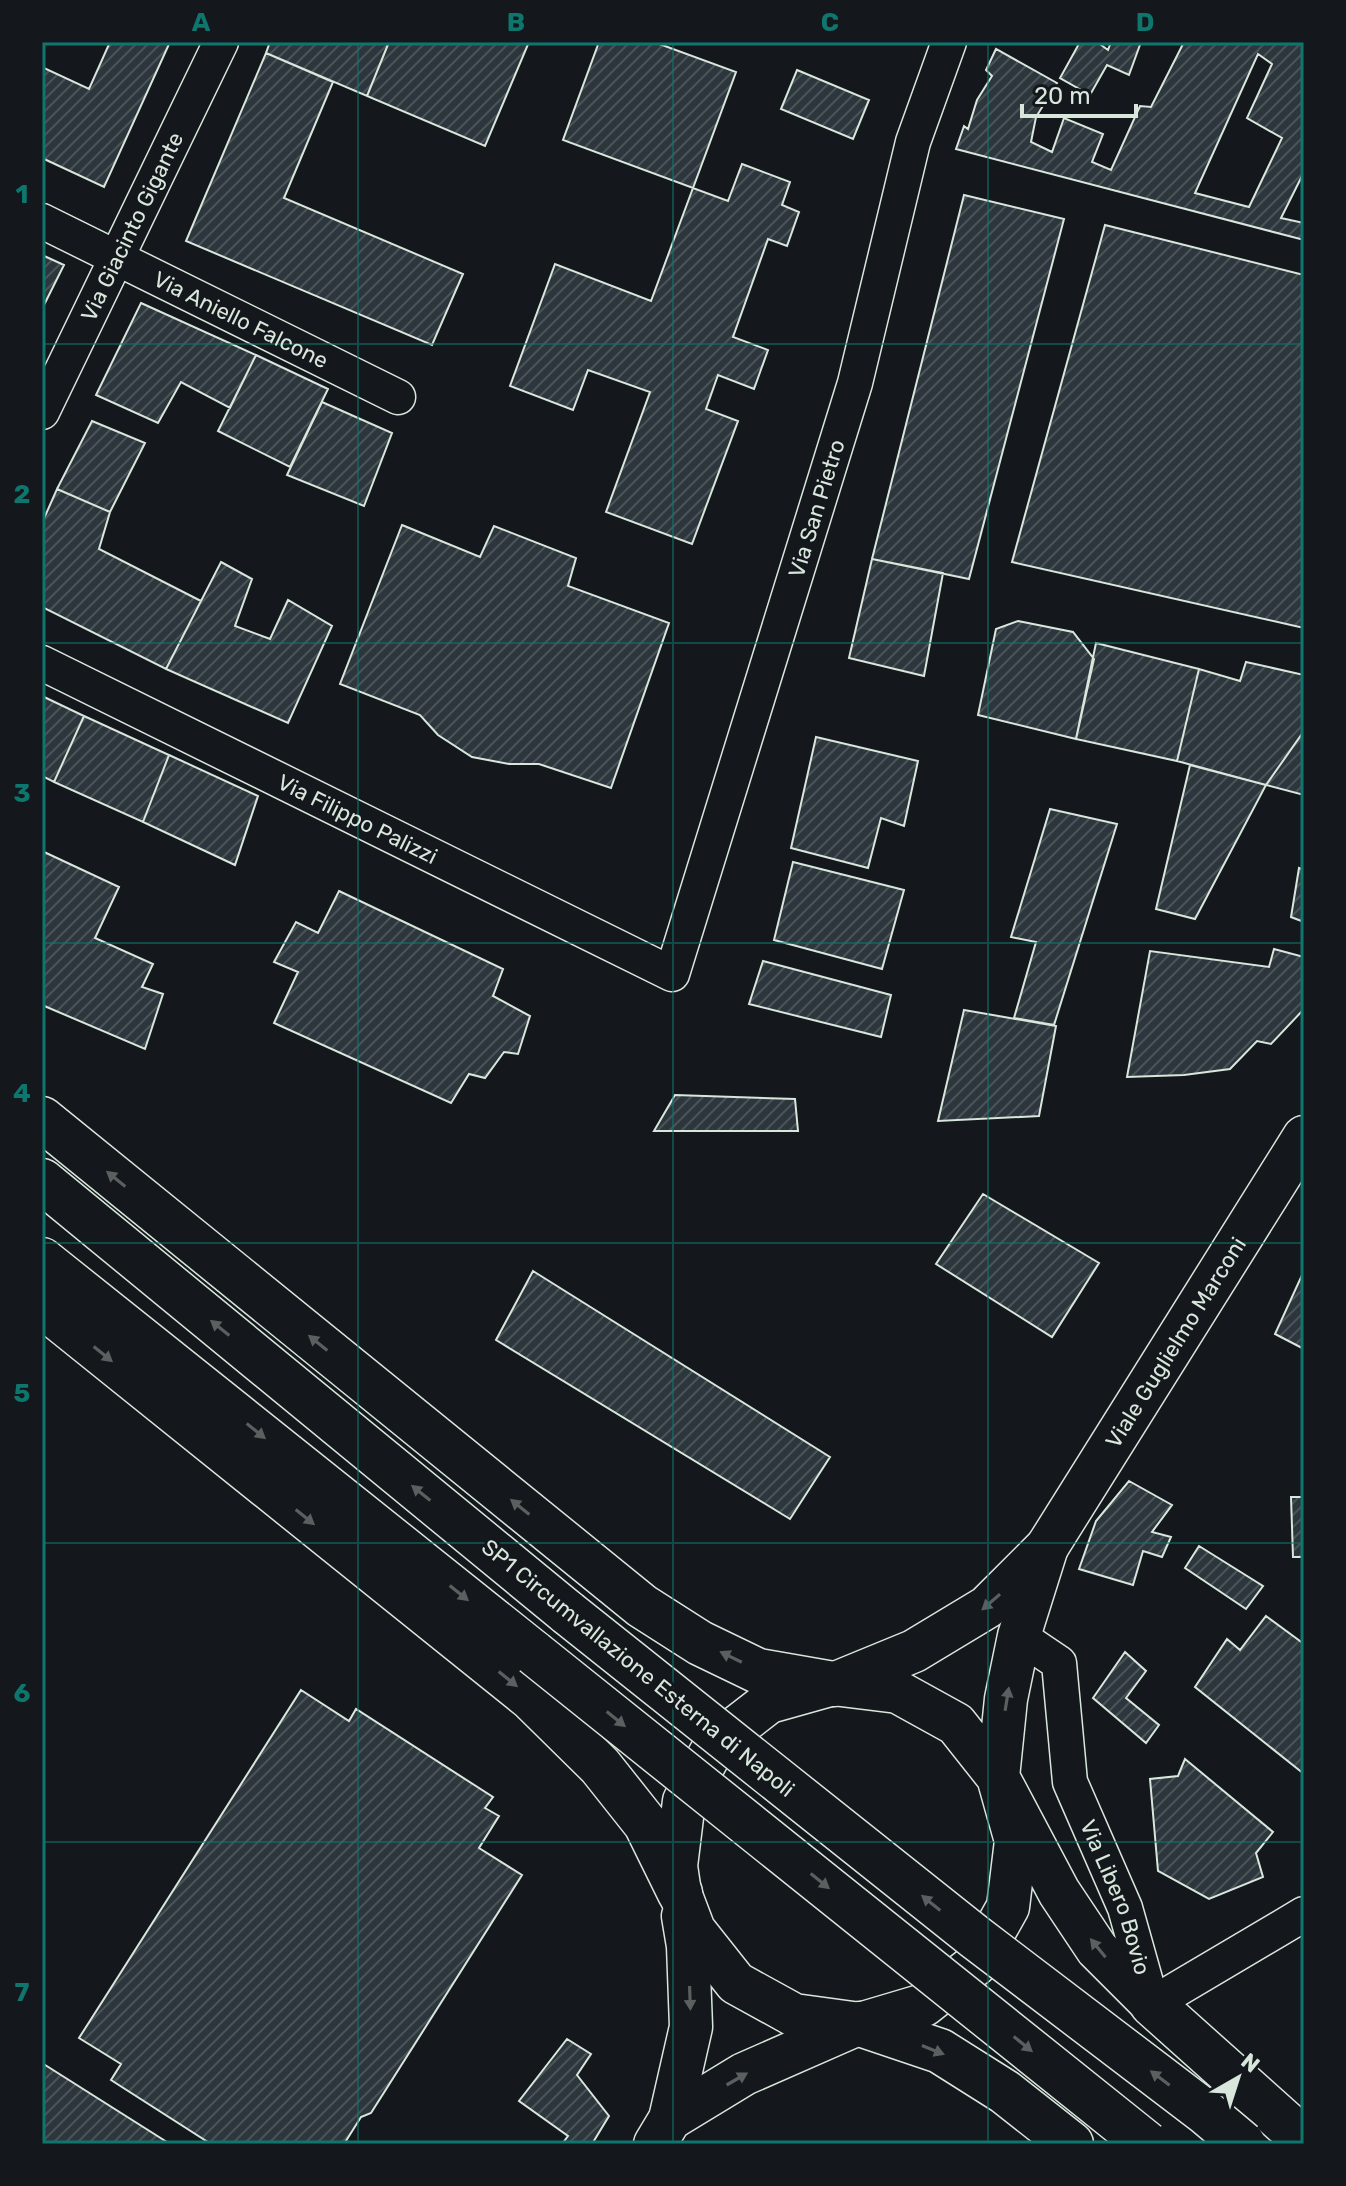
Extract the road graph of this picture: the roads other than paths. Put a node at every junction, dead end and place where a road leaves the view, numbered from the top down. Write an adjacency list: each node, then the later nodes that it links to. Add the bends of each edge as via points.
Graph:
1 (221, 42): 4 (street, Via Giacinto Gigante)
2 (949, 42): 8 (street, Via San Pietro, via 913,142 855,383)
3 (42, 221): 4 (street, Via Aniello Falcone)
4 (118, 258): 5 (street, Via Aniello Falcone); 6 (street, Via Giacinto Gigante)
5 (398, 397)
6 (42, 412)
7 (42, 663): 8 (street, Via Filippo Palizzi)
8 (672, 974)
9 (42, 1119): 16 (highway, one-way to 9, via 758,1671 642,1606)
10 (1304, 1137): 14 (street, Viale Guglielmo Marconi)
11 (42, 1181): 26 (highway, SP1 Circumvallazione Esterna di Napoli, one-way to 11, bridge, via 568,1613)
12 (42, 1260): 25 (highway, one-way to 25, bridge)
13 (42, 1305): 18 (highway, one-way to 18, via 531,1698 600,1766 646,1824)
14 (1047, 1547): 15 (street, Viale Guglielmo Marconi); 16 (street, Viale Guglielmo Marconi, one-way to 16, via 987,1607 914,1651)
15 (1019, 1636): 17 (street, Viale Guglielmo Marconi, one-way to 15); 20 (street, Via Libero Bovio, via 1059,1663 1070,1782 1125,1908)
16 (833, 1684): 17 (street, via 898,1692 956,1724); 18 (street, Viale Guglielmo Marconi, via 769,1702 716,1743 684,1801 676,1866)
17 (998, 1777): 20 (street, one-way to 17, via 1097,1949 1059,1892); 21 (street, via 1016,1841 1002,1918 976,1964 924,2005)
18 (680, 1893): 21 (street, via 694,1930 736,1983 794,2015); 22 (street, one-way to 22, via 691,2027)
19 (1304, 1914): 20 (street, Via Libero Bovio)
20 (1152, 2004): 23 (highway)
21 (860, 2024): 22 (street, one-way to 21, via 744,2074); 24 (highway, one-way to 24, via 940,2051 1005,2092)
22 (662, 2132)
23 (1304, 2140)
24 (1071, 2144)
25 (1147, 2144)
26 (1243, 2144)

